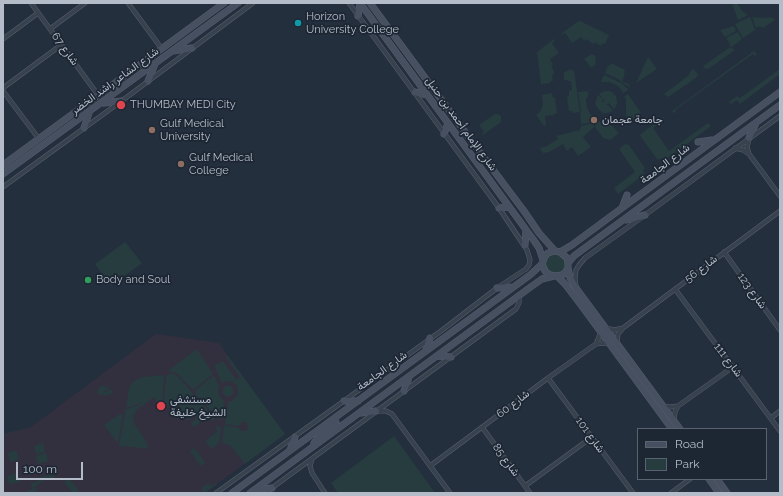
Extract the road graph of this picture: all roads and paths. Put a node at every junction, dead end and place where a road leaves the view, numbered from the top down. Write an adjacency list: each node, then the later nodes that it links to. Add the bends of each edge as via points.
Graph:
1 (31, 3): 10 (street, شارع 67)
2 (85, 3): 12 (street)
3 (128, 3): 16 (street)
4 (224, 3): 16 (street, شارع الشاعر راشد الخضر)
5 (238, 3): 17 (street, شارع الشاعر راشد الخضر)
6 (253, 3): 15 (street)
7 (349, 3): 11 (street)
8 (370, 3): 56 (street, شارع الإمام أحمد بن حنبل, via 539,233)
9 (360, 4): 11 (street); 25 (street, شارع الإمام أحمد بن حنبل)
10 (38, 13): 12 (street, شارع 67); 13 (street)
11 (358, 16): 22 (street)
12 (50, 29): 14 (street, شارع 67)
13 (3, 39)
14 (61, 45): 20 (street); 24 (street, شارع 67)
15 (192, 48): 17 (street); 19 (street)
16 (162, 49): 24 (street, شارع الشاعر راشد الخضر)
17 (172, 52): 18 (street, شارع الشاعر راشد الخضر)
18 (155, 64): 19 (street); 27 (street, شارع الشاعر راشد الخضر)
19 (148, 81): 26 (street)
20 (3, 88)
21 (3, 91): 38 (street)
22 (415, 92): 25 (street); 36 (street)
23 (780, 92): 32 (street, شارع الجامعة)
24 (98, 95): 38 (street, شارع الشاعر راشد الخضر)
25 (427, 95): 34 (street, شارع الإمام أحمد بن حنبل)
26 (122, 101): 27 (street); 35 (street)
27 (102, 103): 30 (street, شارع الشاعر راشد الخضر)
28 (780, 105): 33 (street, شارع الجامعة)
29 (745, 108): 32 (street)
30 (89, 112): 35 (street); 44 (street, شارع الشاعر راشد الخضر)
31 (780, 116): 37 (street)
32 (745, 117): 39 (street, شارع الجامعة)
33 (757, 122): 37 (street); 53 (street, شارع الجامعة)
34 (448, 123): 36 (street); 48 (street, شارع الإمام أحمد بن حنبل)
35 (84, 128): 45 (street)
36 (444, 134): 49 (street)
37 (749, 138): 41 (street); 42 (street)
38 (39, 139): 43 (street, شارع الشاعر راشد الخضر)
39 (714, 140): 40 (street); 50 (street, شارع الجامعة)
40 (698, 142)
41 (735, 148): 42 (street); 52 (street)
42 (749, 154): 47 (street)
43 (3, 165)
44 (3, 174)
45 (3, 187)
46 (627, 194): 50 (street)
47 (780, 196)
48 (509, 207): 49 (street); 54 (street, شارع الإمام أحمد بن حنبل)
49 (499, 208): 55 (street)
50 (622, 208): 56 (street, شارع الجامعة, via 572,245)
51 (780, 210): 57 (street, شارع 56)
52 (645, 215): 53 (street); 63 (street, via 582,261 575,274)
53 (622, 221): 59 (street, شارع الجامعة, via 578,253)
54 (526, 230): 55 (street); 58 (street, شارع الإمام أحمد بن حنبل, via 538,248)
55 (525, 245): 62 (street, via 529,254 529,265)
56 (558, 251): 58 (street, via 548,253); 59 (street, via 567,258)
57 (724, 252): 64 (street, شارع 56); 68 (street, شارع 123)
58 (543, 262): 60 (street, via 545,271 550,276); 61 (street, شارع الجامعة)
59 (568, 266): 60 (street, via 565,273); 63 (street, via 570,278)
60 (555, 276): 65 (street, شارع الجامعة, via 537,282); 67 (street, via 565,284)
61 (514, 287): 62 (street); 73 (street, شارع الجامعة)
62 (497, 288): 69 (street)
63 (576, 288): 67 (street)
64 (675, 289): 66 (street, شارع 56); 76 (street, شارع 111)
65 (519, 296): 74 (street, شارع الجامعة); 75 (street, via 516,309)
66 (623, 328): 67 (street); 70 (street, via 618,334)
67 (602, 329): 70 (street); 71 (street); 72 (street)
68 (780, 330)
69 (430, 338): 73 (street); 80 (street)
70 (617, 343): 83 (street)
71 (596, 344): 72 (street); 78 (street, شارع 60)
72 (610, 344): 93 (street)
73 (426, 351): 81 (street, شارع الجامعة)
74 (437, 356): 75 (street); 77 (street, شارع الجامعة)
75 (451, 357): 79 (street)
76 (733, 367): 84 (street); 90 (street, شارع 111)
77 (409, 377): 79 (street); 87 (street, شارع الجامعة)
78 (548, 378): 92 (street, شارع 60); 97 (street, شارع 101)
79 (404, 391): 82 (street)
80 (344, 401): 81 (street); 96 (street)
81 (358, 401): 89 (street, شارع الجامعة)
82 (392, 401): 85 (street); 88 (street)
83 (663, 406): 84 (street); 91 (street)
84 (678, 406): 91 (street)
85 (377, 411): 87 (street); 88 (street); 100 (street)
86 (780, 411): 90 (street)
87 (359, 413): 98 (street, شارع الجامعة)
88 (392, 414): 101 (street)
89 (334, 418): 98 (street, via 335,424 317,438); 99 (street, شارع الجامعة)
90 (771, 418): 95 (street, شارع 111)
91 (674, 421): 94 (street)
92 (482, 427): 101 (street, شارع 60); 105 (street, شارع 85)
93 (671, 428)
94 (679, 428)
95 (780, 431)
96 (295, 437): 99 (street); 108 (street)
97 (592, 437): 105 (street); 114 (street, شارع 101)
98 (313, 447): 107 (street, شارع الجامعة)
99 (290, 451): 109 (street, شارع الجامعة)
100 (312, 459): 106 (street); 111 (street, via 312,473)
101 (430, 466): 112 (street)
102 (689, 480): 115 (street)
103 (710, 480): 116 (street)
104 (718, 480): 117 (street)
105 (525, 486): 113 (street, شارع 85)
106 (272, 488): 107 (street); 110 (street)
107 (252, 492)
108 (216, 493)
109 (232, 493)
110 (265, 493)
111 (325, 493)
112 (450, 493)
113 (530, 493)
114 (632, 493)
115 (671, 493)
116 (719, 493)
117 (727, 493)

